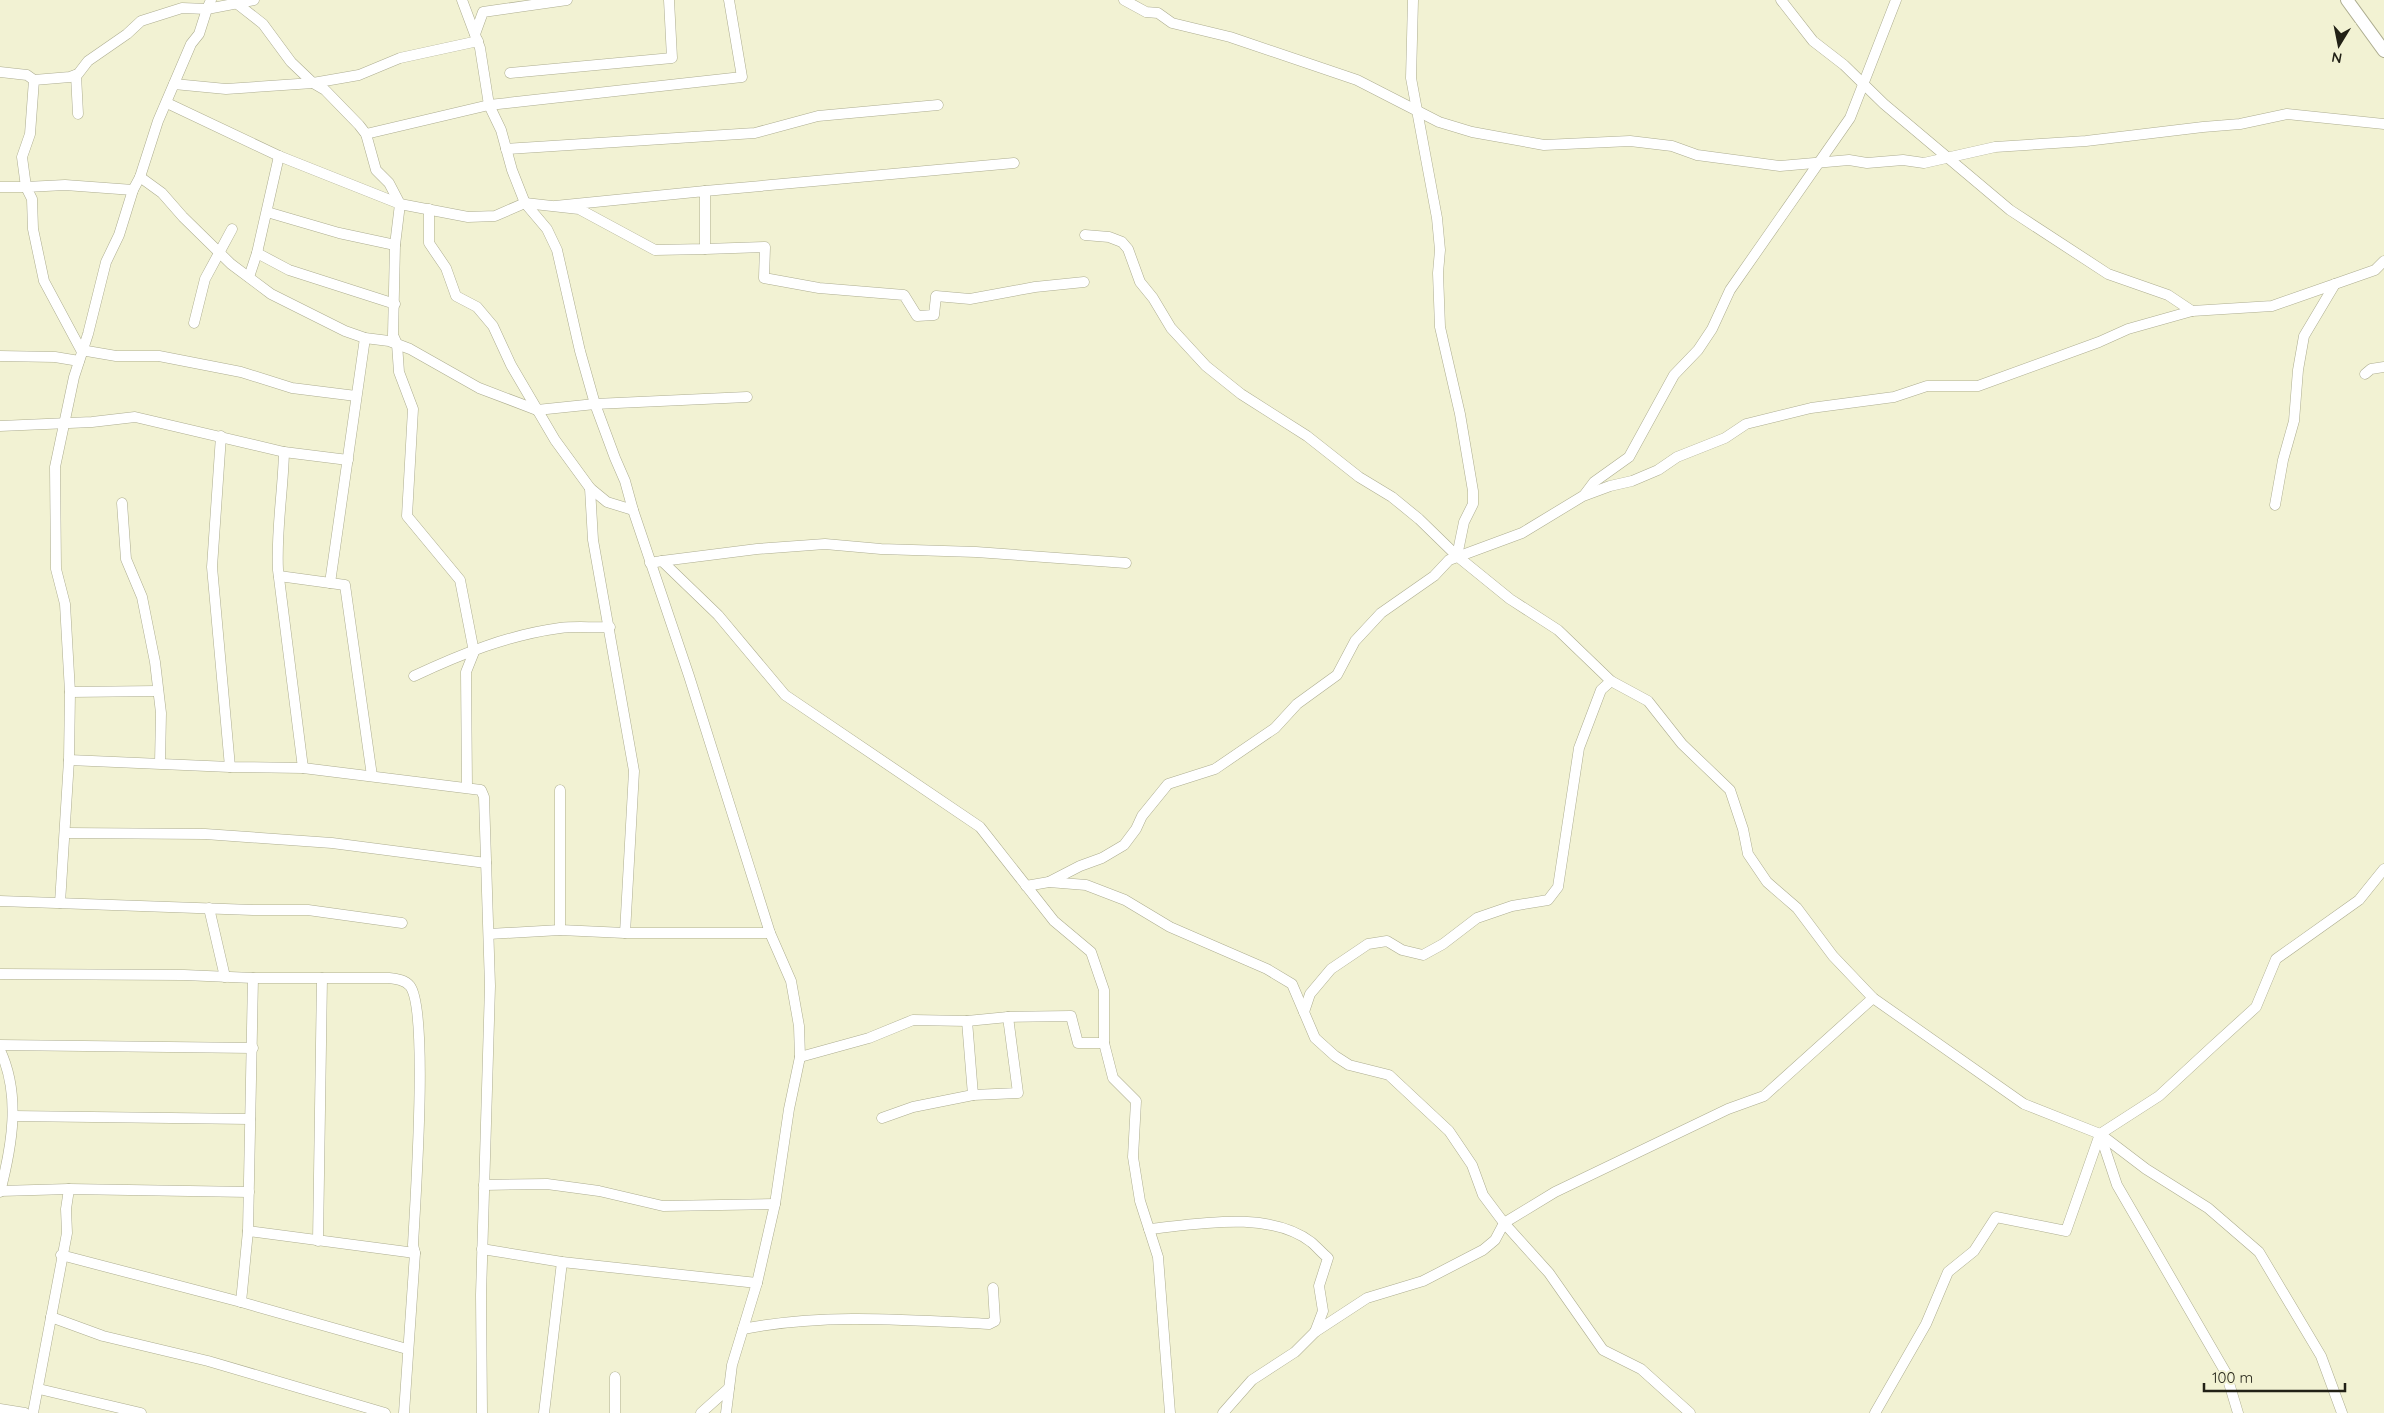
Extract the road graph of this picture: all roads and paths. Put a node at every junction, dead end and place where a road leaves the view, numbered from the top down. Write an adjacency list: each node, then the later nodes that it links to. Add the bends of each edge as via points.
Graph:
1 (254, 0): 11 (street)
2 (462, 0): 13 (street)
3 (566, 0): 13 (street, via 483,12)
4 (669, 0): 16 (street, via 672,58)
5 (729, 0): 23 (street, via 742,77)
6 (1124, 0): 25 (street, via 1146,12 1158,13 1172,23 1230,36 1357,80)
7 (1412, 0): 25 (street, via 1411,78)
8 (1781, 0): 20 (street, via 1813,41)
9 (1896, 0): 20 (street)
10 (2347, 0): 14 (street)
11 (235, 2): 12 (street); 19 (street, via 263,24 291,62)
12 (209, 4): 17 (street, via 182,8 141,21 128,34 88,61); 21 (street, via 199,34 191,44)
13 (476, 38): 19 (street, via 400,58 359,74); 23 (street)
14 (2384, 51)
15 (0, 72): 18 (street, via 27,74)
16 (510, 73)
17 (76, 75): 18 (street); 26 (street)
18 (34, 80): 36 (street, via 30,134 22,157)
19 (313, 83): 21 (street, via 226,89); 28 (street, via 325,90)
20 (1864, 83): 31 (street); 33 (street, via 1850,118)
21 (174, 84): 22 (street)
22 (167, 103): 30 (street); 34 (street)
23 (489, 105): 28 (street); 29 (street)
24 (938, 105): 29 (street, via 818,116 755,133)
25 (1418, 111): 33 (street, via 1439,122 1472,132 1544,145 1630,141 1672,146 1696,155 1780,166); 77 (street, via 1437,218 1440,327 1473,491 1473,504 1464,522)
26 (78, 114)
27 (2384, 124): 31 (street, via 2287,114 2240,124 2086,141 1995,147)
28 (366, 134): 40 (street, via 376,170 389,183)
29 (506, 149): 39 (street)
30 (279, 156): 40 (street); 43 (street)
31 (1948, 159): 33 (street, via 1924,163 1903,160); 55 (street, via 2010,210 2108,274 2168,295)
32 (1014, 163): 38 (street)
33 (1819, 163): 73 (street, via 1730,290 1712,329 1666,387 1629,457 1594,482)
34 (140, 177): 37 (street); 49 (street, via 162,194)
35 (0, 187): 36 (street)
36 (26, 187): 37 (street, via 66,185); 60 (street, via 32,199 33,229 44,281)
37 (132, 190): 60 (street, via 119,235 106,262)
38 (705, 191): 41 (street); 47 (street)
39 (525, 203): 41 (street); 42 (street, via 495,216 468,217); 65 (street, via 547,229 557,250)
40 (400, 204): 42 (street); 46 (street)
41 (555, 206): 47 (street, via 579,209 655,250)
42 (429, 210): 66 (street, via 429,244 446,268 456,296 477,307 493,326)
43 (267, 212): 46 (street); 48 (street)
44 (232, 229): 49 (street)
45 (1085, 235): 77 (street, via 1122,242 1128,249 1140,282 1171,328 1206,366 1241,394 1392,497)
46 (395, 245): 54 (street)
47 (705, 249): 52 (street, via 765,247 764,278 819,288 904,295 917,316 934,315 936,296 970,299)
48 (257, 253): 51 (street); 54 (street, via 289,270)
49 (220, 254): 51 (street); 56 (street, via 205,279)
50 (2384, 261): 53 (street, via 2375,270)
51 (249, 277): 57 (street, via 271,294)
52 (1084, 282)
53 (2335, 284): 55 (street, via 2272,306); 75 (street, via 2304,336 2294,421)
54 (395, 304): 58 (street, via 393,335)
55 (2192, 311): 73 (street, via 2128,329 1978,386 1927,386 1894,397 1811,408 1746,424 1724,438 1677,457 1658,470)
56 (194, 323)
57 (365, 338): 58 (street); 63 (street)
58 (397, 344): 66 (street, via 480,388); 84 (street, via 399,372 413,409 407,516 460,580)
59 (0, 356): 60 (street)
60 (80, 356): 63 (street, via 158,356 241,372 292,388); 67 (street)
61 (2384, 367): 62 (street)
62 (2364, 374)
63 (356, 396): 71 (street)
64 (748, 397): 65 (street)
65 (595, 404): 66 (street); 76 (street)
66 (537, 410): 72 (street)
67 (63, 423): 68 (street); 69 (street, via 135,417); 88 (street, via 55,467 56,569 65,604)
68 (0, 426)
69 (222, 436): 70 (street); 91 (street, via 212,567)
70 (284, 452): 71 (street); 81 (street, via 283,490 276,538)
71 (348, 460): 82 (street)
72 (590, 488): 76 (street, via 607,502); 83 (street, via 593,540)
73 (1584, 496): 77 (street, via 1522,533)
74 (122, 503): 87 (street, via 126,559 142,597)
75 (2275, 505)
76 (633, 510): 80 (street)
77 (1457, 556): 86 (street, via 1510,599 1558,630); 99 (street, via 1381,614 1355,641 1337,675 1297,704 1275,728 1215,769 1168,784 1124,845)
78 (662, 561): 79 (street, via 825,544); 80 (street); 100 (street, via 718,615 786,696 980,827)
79 (1126, 562)
80 (650, 563): 106 (street)
81 (279, 576): 82 (street); 92 (street)
82 (330, 583): 93 (street, via 345,585)
83 (610, 627): 84 (street, via 562,628 508,637); 108 (street, via 634,771)
84 (474, 650): 85 (street); 94 (street, via 466,672)
85 (414, 676)
86 (1611, 681): 113 (street, via 1648,701 1682,744 1730,790 1748,854 1766,882 1798,908 1833,956); 114 (street, via 1600,690 1579,748 1558,887 1548,900 1512,906 1477,918 1423,955 1402,950 1388,941 1368,944 1331,969 1310,994)
87 (158, 691): 88 (street); 90 (street)
88 (70, 692): 89 (street)
89 (70, 760): 90 (street); 96 (street)
90 (160, 763): 91 (street)
91 (230, 767): 92 (street)
92 (303, 768): 93 (street)
93 (372, 776): 94 (street)
94 (467, 787): 97 (street, via 482,790 484,797)
95 (560, 790): 105 (street)
96 (66, 833): 97 (street, via 205,834 322,842); 102 (street)
97 (486, 863): 107 (street)
98 (2384, 869): 128 (street, via 2359,900 2276,959 2256,1007 2159,1096)
99 (1049, 882): 100 (street); 114 (street, via 1086,886 1125,900 1170,927 1267,969 1292,984)
100 (1026, 886): 117 (street, via 1054,921 1092,952 1104,990)
101 (0, 901): 102 (street)
102 (60, 903): 103 (street)
103 (208, 908): 104 (street, via 308,910); 110 (street)
104 (402, 923)
105 (560, 930): 107 (street); 108 (street)
106 (770, 933): 108 (street); 121 (street, via 791,980 799,1026)
107 (488, 934): 129 (street, via 490,986)
108 (625, 934)
109 (0, 974): 110 (street)
110 (225, 977): 111 (street)
111 (253, 978): 112 (street); 119 (street)
112 (322, 978): 137 (street); 139 (street, via 402,980 410,986 415,998 419,1106)
113 (1873, 998): 128 (street, via 2024,1104); 134 (street, via 1764,1096 1728,1109 1611,1163)
114 (1304, 1012): 134 (street, via 1315,1038 1335,1056 1348,1066 1388,1075 1448,1131 1472,1165 1483,1195)
115 (1008, 1017): 116 (street); 117 (street, via 1071,1016 1078,1043); 124 (street, via 1018,1093)
116 (967, 1021): 121 (street, via 913,1020 869,1038); 124 (street)
117 (1104, 1043): 135 (street, via 1113,1078 1136,1101 1133,1158 1140,1201)
118 (0, 1046): 119 (street)
119 (253, 1048): 127 (street)
120 (0, 1050): 123 (street, via 6,1062)
121 (800, 1057): 133 (street)
122 (0, 1073): 123 (street)
123 (4, 1083): 125 (street, via 12,1091)
124 (972, 1095): 126 (street, via 913,1106)
125 (13, 1116): 127 (street); 131 (street, via 7,1170)
126 (882, 1118)
127 (250, 1120): 132 (street)
128 (2100, 1134): 166 (street, via 2066,1231 1996,1217 1974,1251 1948,1272 1926,1324); 167 (street, via 2117,1185 2226,1373); 168 (street, via 2146,1169 2208,1208 2259,1252 2322,1356)
129 (484, 1185): 133 (street, via 548,1184 599,1191 663,1206); 138 (street)
130 (69, 1189): 131 (street); 132 (street); 140 (street, via 67,1233)
131 (0, 1192)
132 (249, 1192): 136 (street)
133 (775, 1204): 142 (street)
134 (1504, 1223): 147 (street, via 1495,1240 1484,1250 1422,1281 1367,1298); 165 (street, via 1549,1273 1603,1350 1641,1370)
135 (1149, 1229): 147 (street, via 1230,1220 1276,1226 1310,1241 1328,1258 1319,1286 1323,1310); 163 (street, via 1158,1256)
136 (248, 1231): 137 (street); 144 (street)
137 (318, 1241): 139 (street)
138 (482, 1249): 141 (street); 158 (street)
139 (415, 1253): 148 (street)
140 (61, 1254): 144 (street); 145 (street)
141 (562, 1262): 142 (street); 159 (street)
142 (757, 1283): 146 (street)
143 (993, 1288): 146 (street, via 995,1321 989,1324 782,1321)
144 (241, 1302): 148 (street)
145 (51, 1317): 151 (street); 156 (street, via 104,1336 208,1361)
146 (743, 1329): 150 (street)
147 (1315, 1332): 164 (street, via 1294,1352 1252,1380)
148 (407, 1349): 157 (street)
149 (616, 1377): 160 (street)
150 (729, 1388): 161 (street); 162 (street)
151 (39, 1389): 154 (street); 155 (street)
152 (0, 1410): 153 (street)
153 (25, 1413)
154 (33, 1413)
155 (141, 1413)
156 (385, 1413)
157 (404, 1413)
158 (482, 1413)
159 (544, 1413)
160 (615, 1413)
161 (701, 1413)
162 (726, 1413)
163 (1170, 1413)
164 (1223, 1413)
165 (1690, 1413)
166 (1875, 1413)
167 (2238, 1413)
168 (2342, 1413)

